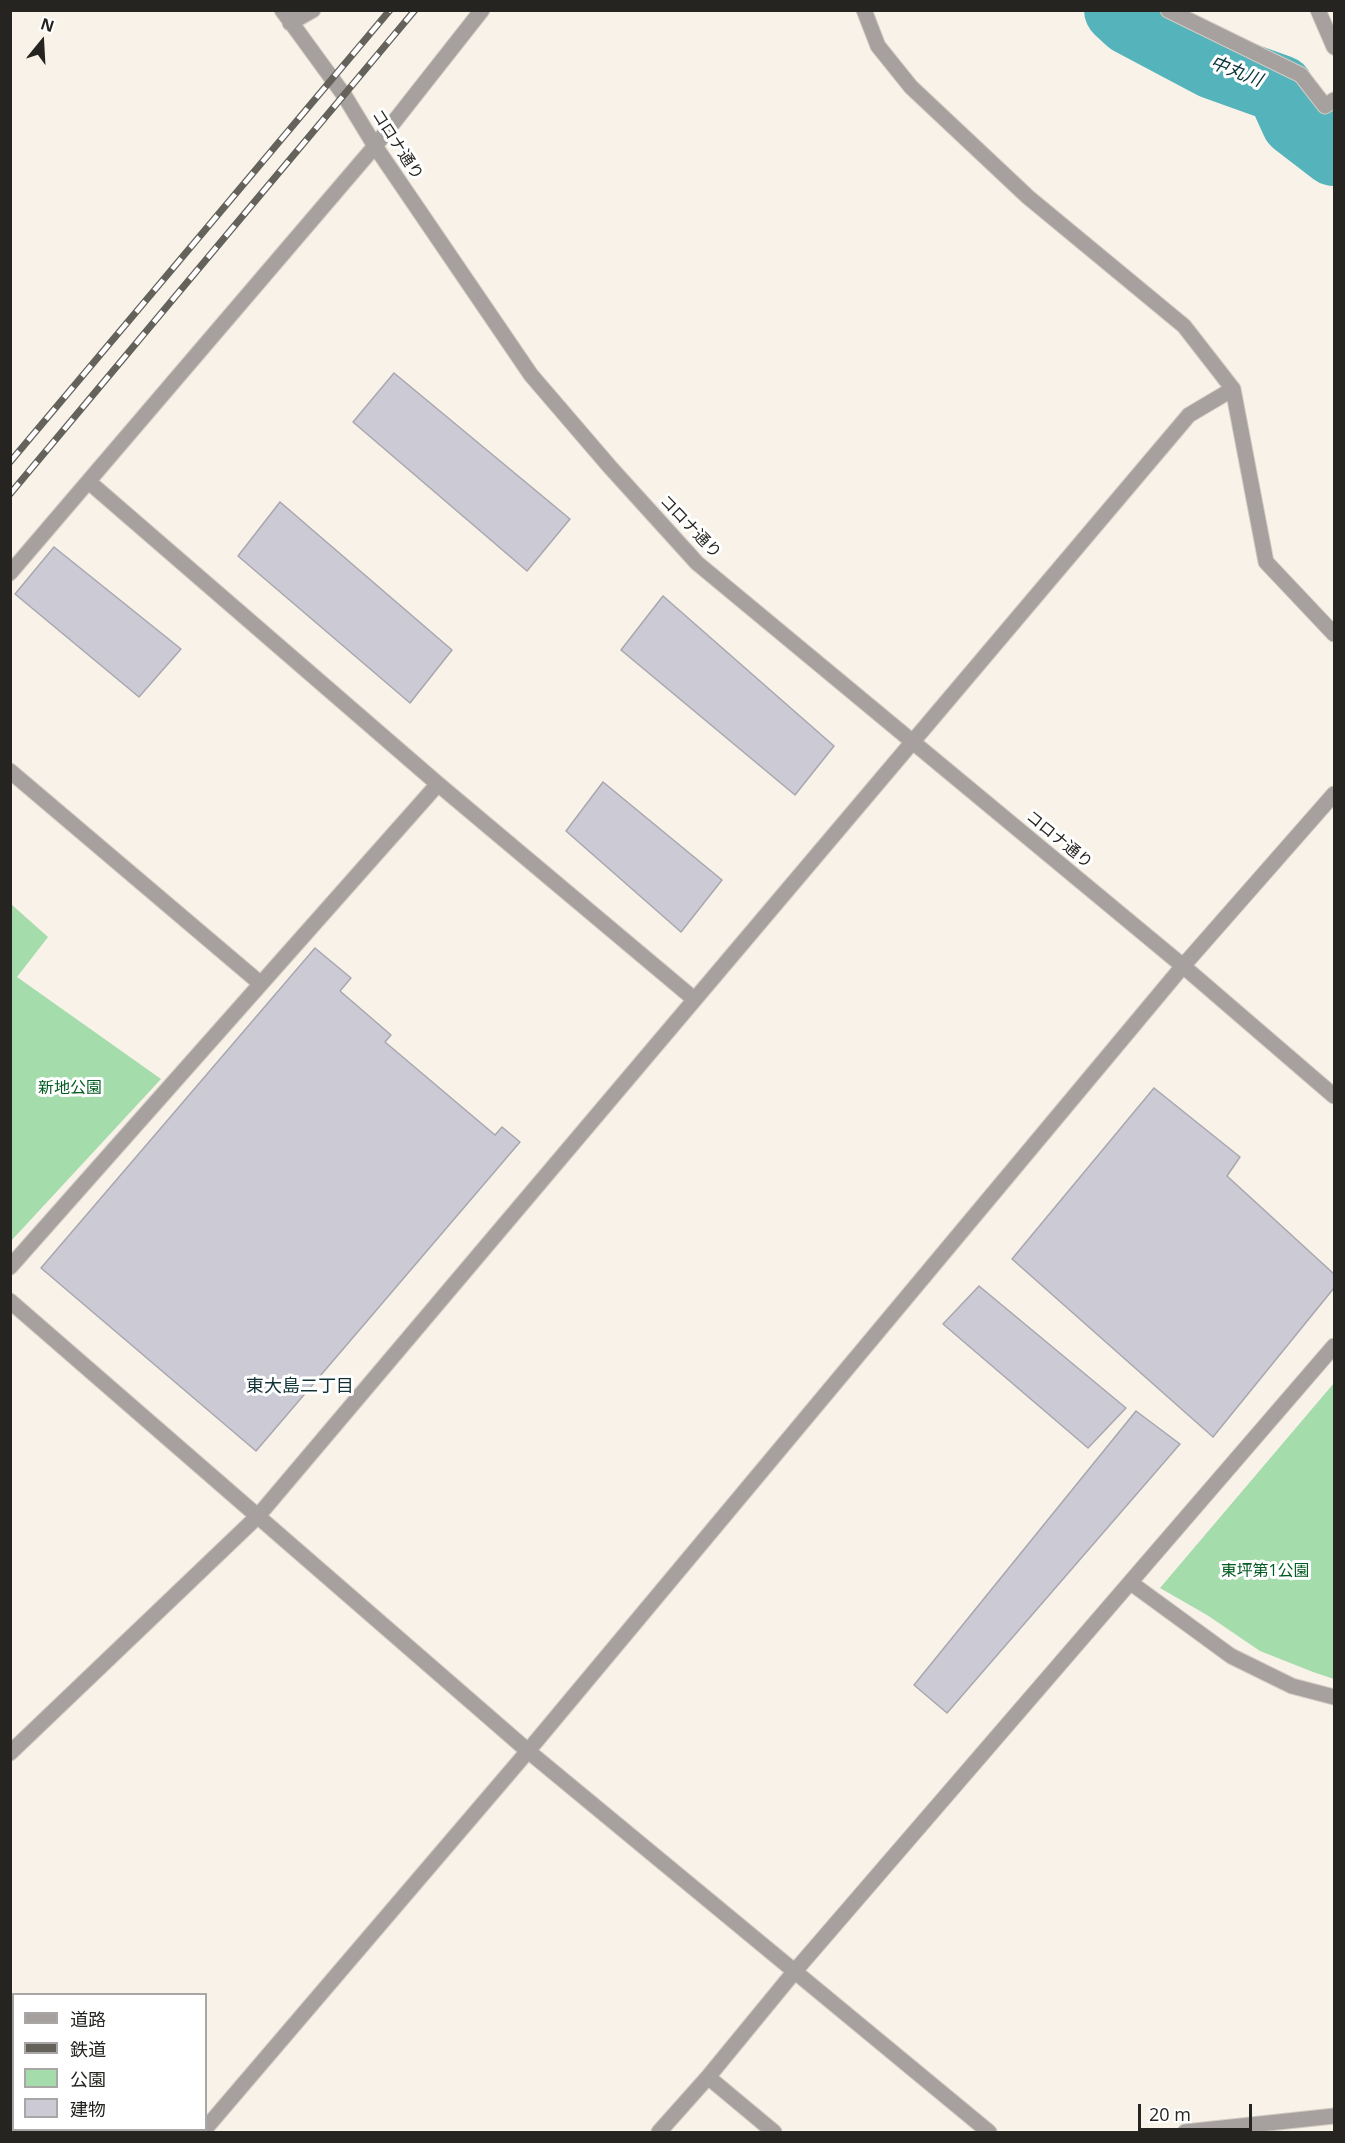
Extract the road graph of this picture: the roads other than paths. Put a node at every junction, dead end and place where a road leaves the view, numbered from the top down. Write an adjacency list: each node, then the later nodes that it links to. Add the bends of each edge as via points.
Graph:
1 (313, 10): 6 (street)
2 (482, 10): 9 (street)
3 (864, 10): 10 (street, via 878,46 911,87 1028,197 1184,326)
4 (1168, 10): 8 (street, via 1301,75 1325,106)
5 (1318, 10): 7 (street)
6 (286, 17): 9 (street, コロナ通り, via 344,95)
7 (1335, 47)
8 (1335, 100)
9 (375, 146): 11 (street); 14 (street, コロナ通り, via 531,375 610,467 697,563)
10 (1233, 390): 13 (street, via 1266,562); 14 (street, via 1189,416)
11 (88, 482): 12 (street); 16 (street)
12 (10, 573)
13 (1335, 634)
14 (913, 744): 18 (street, コロナ通り); 20 (street)
15 (10, 771): 19 (street)
16 (438, 784): 19 (street); 20 (street)
17 (1335, 794): 18 (street)
18 (1183, 966): 21 (street, コロナ通り); 28 (street)
19 (261, 984): 22 (street)
20 (694, 999): 25 (street)
21 (1335, 1096)
22 (10, 1267)
23 (10, 1301): 25 (street)
24 (1335, 1346): 26 (street)
25 (258, 1516): 28 (street); 29 (street)
26 (1131, 1583): 27 (street, via 1231,1656 1292,1686); 30 (street)
27 (1335, 1697)
28 (528, 1751): 30 (street); 33 (street)
29 (10, 1753)
30 (795, 1971): 31 (street); 36 (street)
31 (708, 2077): 34 (street); 35 (street)
32 (1335, 2116): 37 (street)
33 (207, 2126)
34 (659, 2133)
35 (774, 2133)
36 (989, 2133)
37 (1185, 2133)

